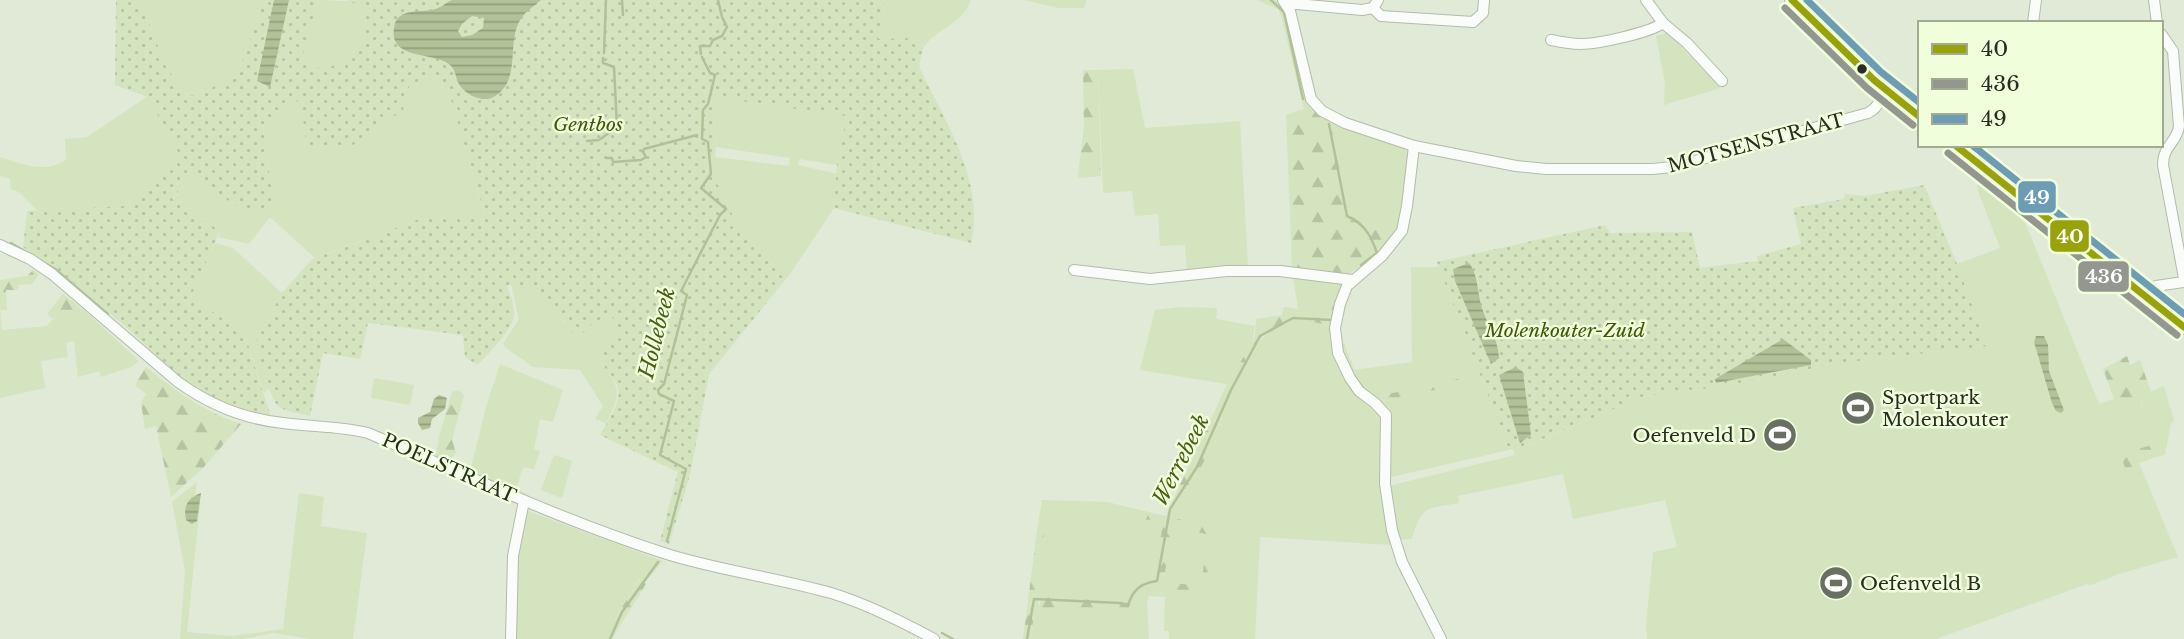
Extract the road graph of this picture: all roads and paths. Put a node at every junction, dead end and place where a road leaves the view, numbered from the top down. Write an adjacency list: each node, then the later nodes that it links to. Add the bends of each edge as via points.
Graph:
1 (1485, 0): 7 (street, via 1483,13 1473,22 1381,16)
2 (1646, 0): 10 (street)
3 (2036, 0): 8 (street)
4 (2154, 0): 9 (street)
5 (1284, 2): 7 (street, via 1363,10); 17 (street, MOTSENSTRAAT, via 1307,92 1316,106 1345,123)
6 (1797, 2): 15 (main road)
7 (1376, 4)
8 (2034, 21)
9 (2157, 21)
10 (1663, 23): 12 (street, via 1653,30 1588,44); 14 (street)
11 (2163, 36): 13 (street)
12 (1551, 40)
13 (2178, 50): 21 (street, via 2178,134 2163,154 2163,165)
14 (1722, 81)
15 (1888, 91): 16 (main road); 17 (street, MOTSENSTRAAT, via 1868,113 1666,168 1531,168)
16 (1917, 111)
17 (1414, 146): 22 (street, via 1402,231 1382,256)
18 (1958, 147): 23 (main road)
19 (0, 245): 25 (street, POELSTRAAT, via 51,274 178,382 225,410 281,423 347,427 368,433)
20 (1074, 270): 22 (street, via 1150,279 1280,271)
21 (2184, 280): 23 (street, via 2156,286)
22 (1352, 281): 28 (street, via 1337,317 1338,353 1353,383 1385,415 1385,484 1392,530 1402,562)
23 (2146, 297): 24 (main road)
24 (2184, 327)
25 (524, 502): 26 (street, via 513,556); 27 (street, POELSTRAAT, via 674,556 832,594)
26 (511, 639)
27 (934, 639)
28 (1441, 639)

